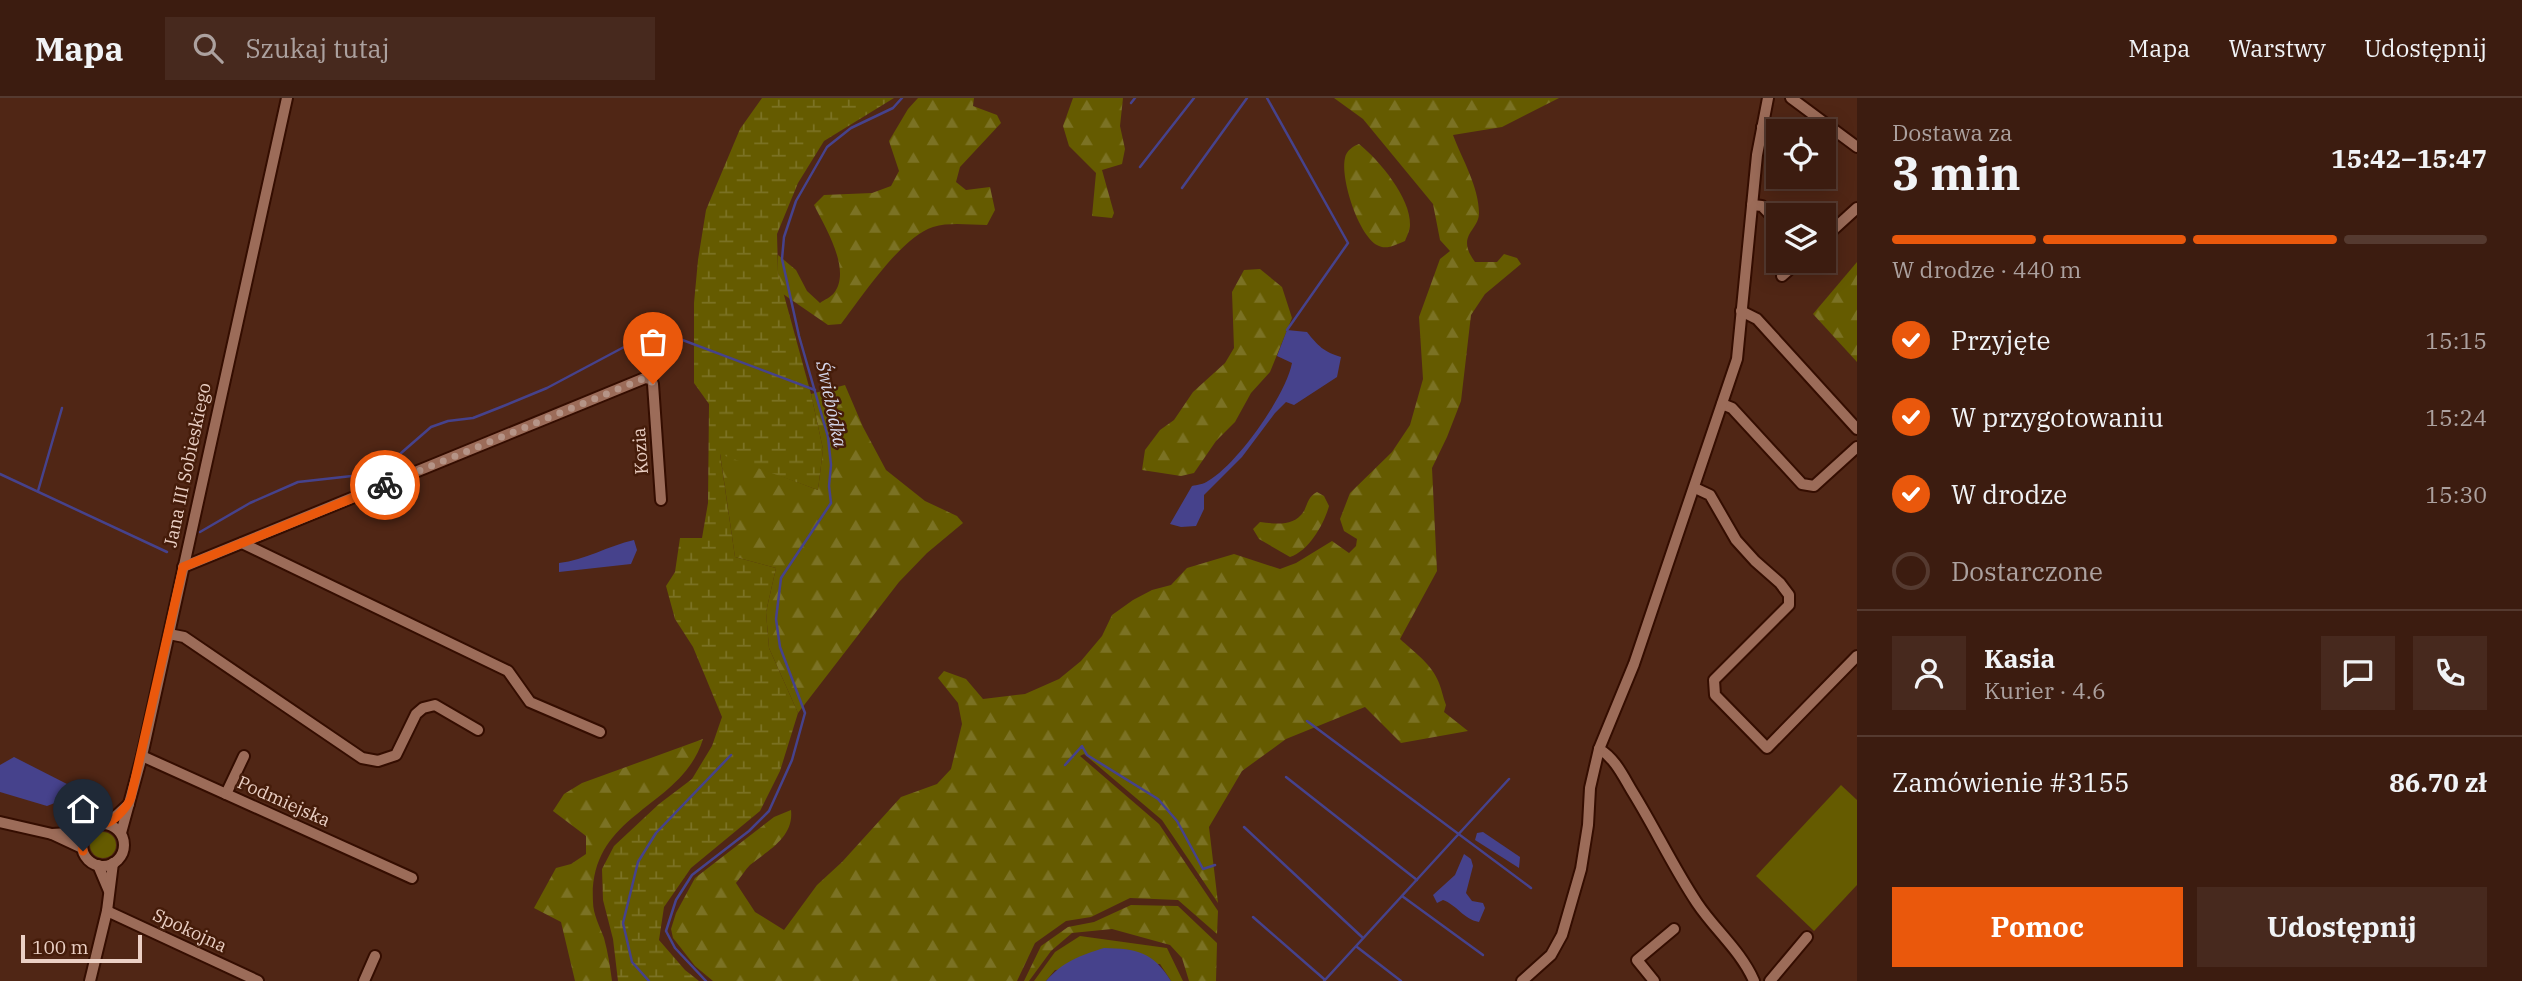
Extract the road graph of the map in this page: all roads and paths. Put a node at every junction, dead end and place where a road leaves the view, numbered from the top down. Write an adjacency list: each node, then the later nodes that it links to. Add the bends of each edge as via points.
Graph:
1 (287, 98): 20 (street, Jana III Sobieskiego)
2 (1768, 98): 4 (street)
3 (1791, 98): 6 (street)
4 (1762, 127): 5 (street); 7 (street)
5 (1766, 128)
6 (1857, 147)
7 (1752, 205): 9 (street); 13 (street)
8 (1857, 208): 10 (street)
9 (1766, 210)
10 (1836, 227)
11 (1785, 273): 12 (street)
12 (1782, 276)
13 (1741, 311): 14 (street, via 1737,359); 15 (street, via 1757,318)
14 (1722, 404): 16 (street, via 1732,408 1802,484 1814,486); 17 (street)
15 (1857, 429)
16 (1857, 447)
17 (1695, 488): 22 (street, via 1710,495 1744,550 1780,583 1790,599 1714,680 1715,695 1767,748); 25 (street)
18 (661, 500): 19 (street, Kozia, via 653,384 645,378)
19 (242, 543): 20 (street, Kozia); 24 (street, via 508,671 530,702)
20 (183, 567): 21 (street, Jana III Sobieskiego)
21 (169, 634): 23 (street, via 184,637 362,758 378,761 396,755 416,714 435,705); 26 (street, Jana III Sobieskiego)
22 (1857, 656)
23 (478, 730)
24 (600, 732)
25 (1599, 750): 47 (street, via 1582,863 1566,923 1551,955); 49 (street, via 1616,765 1698,904)
26 (142, 756): 28 (street, Podmiejska); 29 (street, Jana III Sobieskiego)
27 (244, 756): 28 (street)
28 (226, 794): 38 (street, Podmiejska)
29 (129, 804): 31 (street); 33 (street, Jana III Sobieskiego)
30 (0, 822): 34 (street)
31 (107, 824): 32 (street); 33 (street)
32 (86, 832): 34 (street); 35 (street)
33 (121, 833): 36 (street, via 123,852)
34 (52, 834): 35 (street)
35 (82, 848): 37 (street, via 87,859)
36 (113, 863): 37 (street); 39 (street)
37 (98, 865): 39 (street)
38 (412, 878)
39 (109, 891): 40 (street)
40 (107, 911): 44 (street); 45 (street, Spokojna)
41 (1674, 929): 48 (street, via 1637,960)
42 (1807, 937): 50 (street)
43 (376, 956): 46 (street)
44 (90, 981)
45 (258, 981)
46 (364, 981)
47 (1522, 981)
48 (1654, 981)
49 (1754, 981)
50 (1770, 981)

